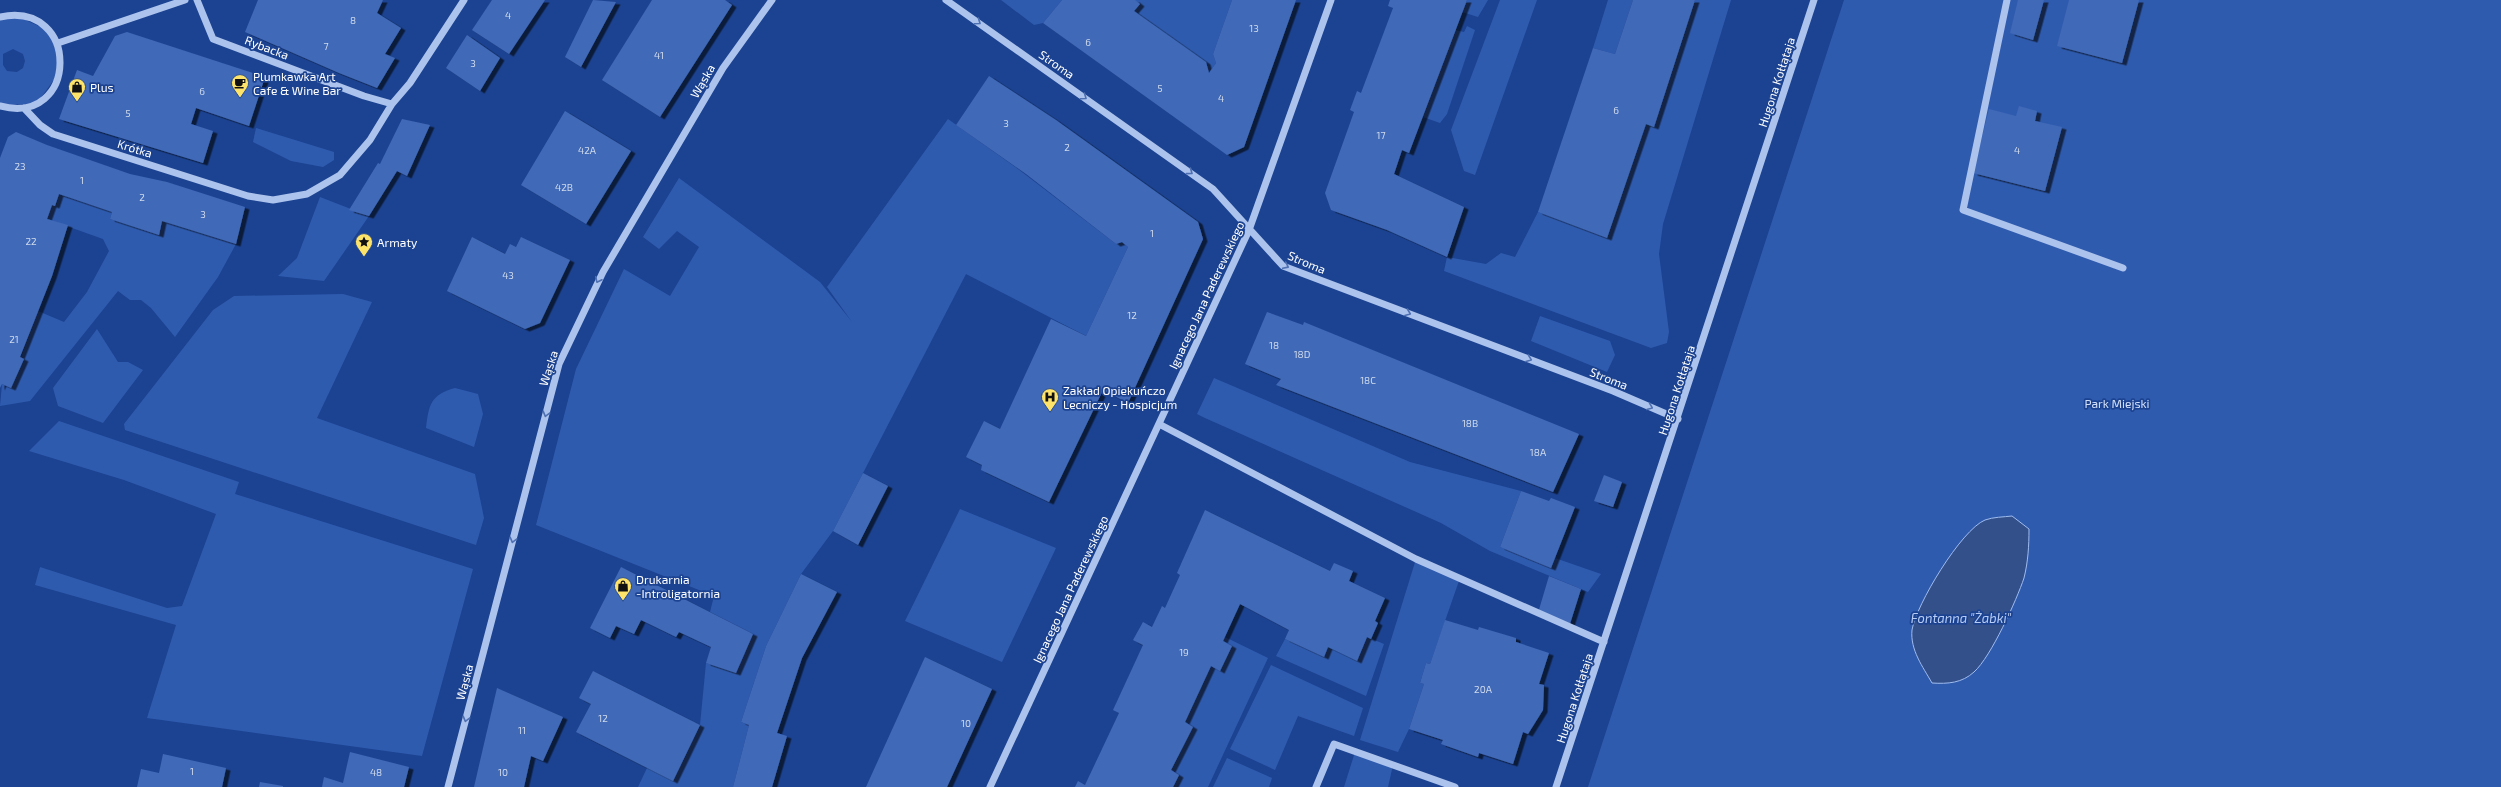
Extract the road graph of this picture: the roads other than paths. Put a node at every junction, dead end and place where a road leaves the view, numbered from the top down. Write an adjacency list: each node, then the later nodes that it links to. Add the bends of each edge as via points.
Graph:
1 (185, 0): 10 (street)
2 (196, 0): 11 (street, Rybacka, via 214,39 364,96)
3 (464, 0): 11 (street, via 410,83)
4 (772, 0): 19 (street, Wąska, one-way to 19, via 723,68 599,278 559,364)
5 (946, 0): 14 (street, Stroma, one-way to 14, via 1213,189)
6 (1331, 0): 14 (street, Ignacego Jana Paderewskiego)
7 (1814, 0): 16 (street, Hugona Kołłątaja)
8 (2007, 0): 15 (street, via 1963,210)
9 (0, 17): 10 (street, via 28,16 45,26)
10 (58, 43): 13 (street, via 61,70 56,84 48,95)
11 (392, 104): 13 (street, Krótka, via 370,140 340,175 307,194 273,200 248,196 53,134)
12 (0, 106): 13 (street, via 10,109)
13 (24, 108)
14 (1249, 230): 16 (street, Stroma, one-way to 16, via 1282,266 1613,391); 17 (street, Ignacego Jana Paderewskiego)
15 (2123, 268)
16 (1678, 419): 18 (street, Hugona Kołłątaja)
17 (1159, 424): 18 (street, via 1416,559); 20 (street, Ignacego Jana Paderewskiego)
18 (1604, 642): 23 (street, Hugona Kołłątaja)
19 (448, 787)
20 (990, 787)
21 (1316, 787): 22 (street, via 1334,744)
22 (1455, 787)
23 (1556, 787)

